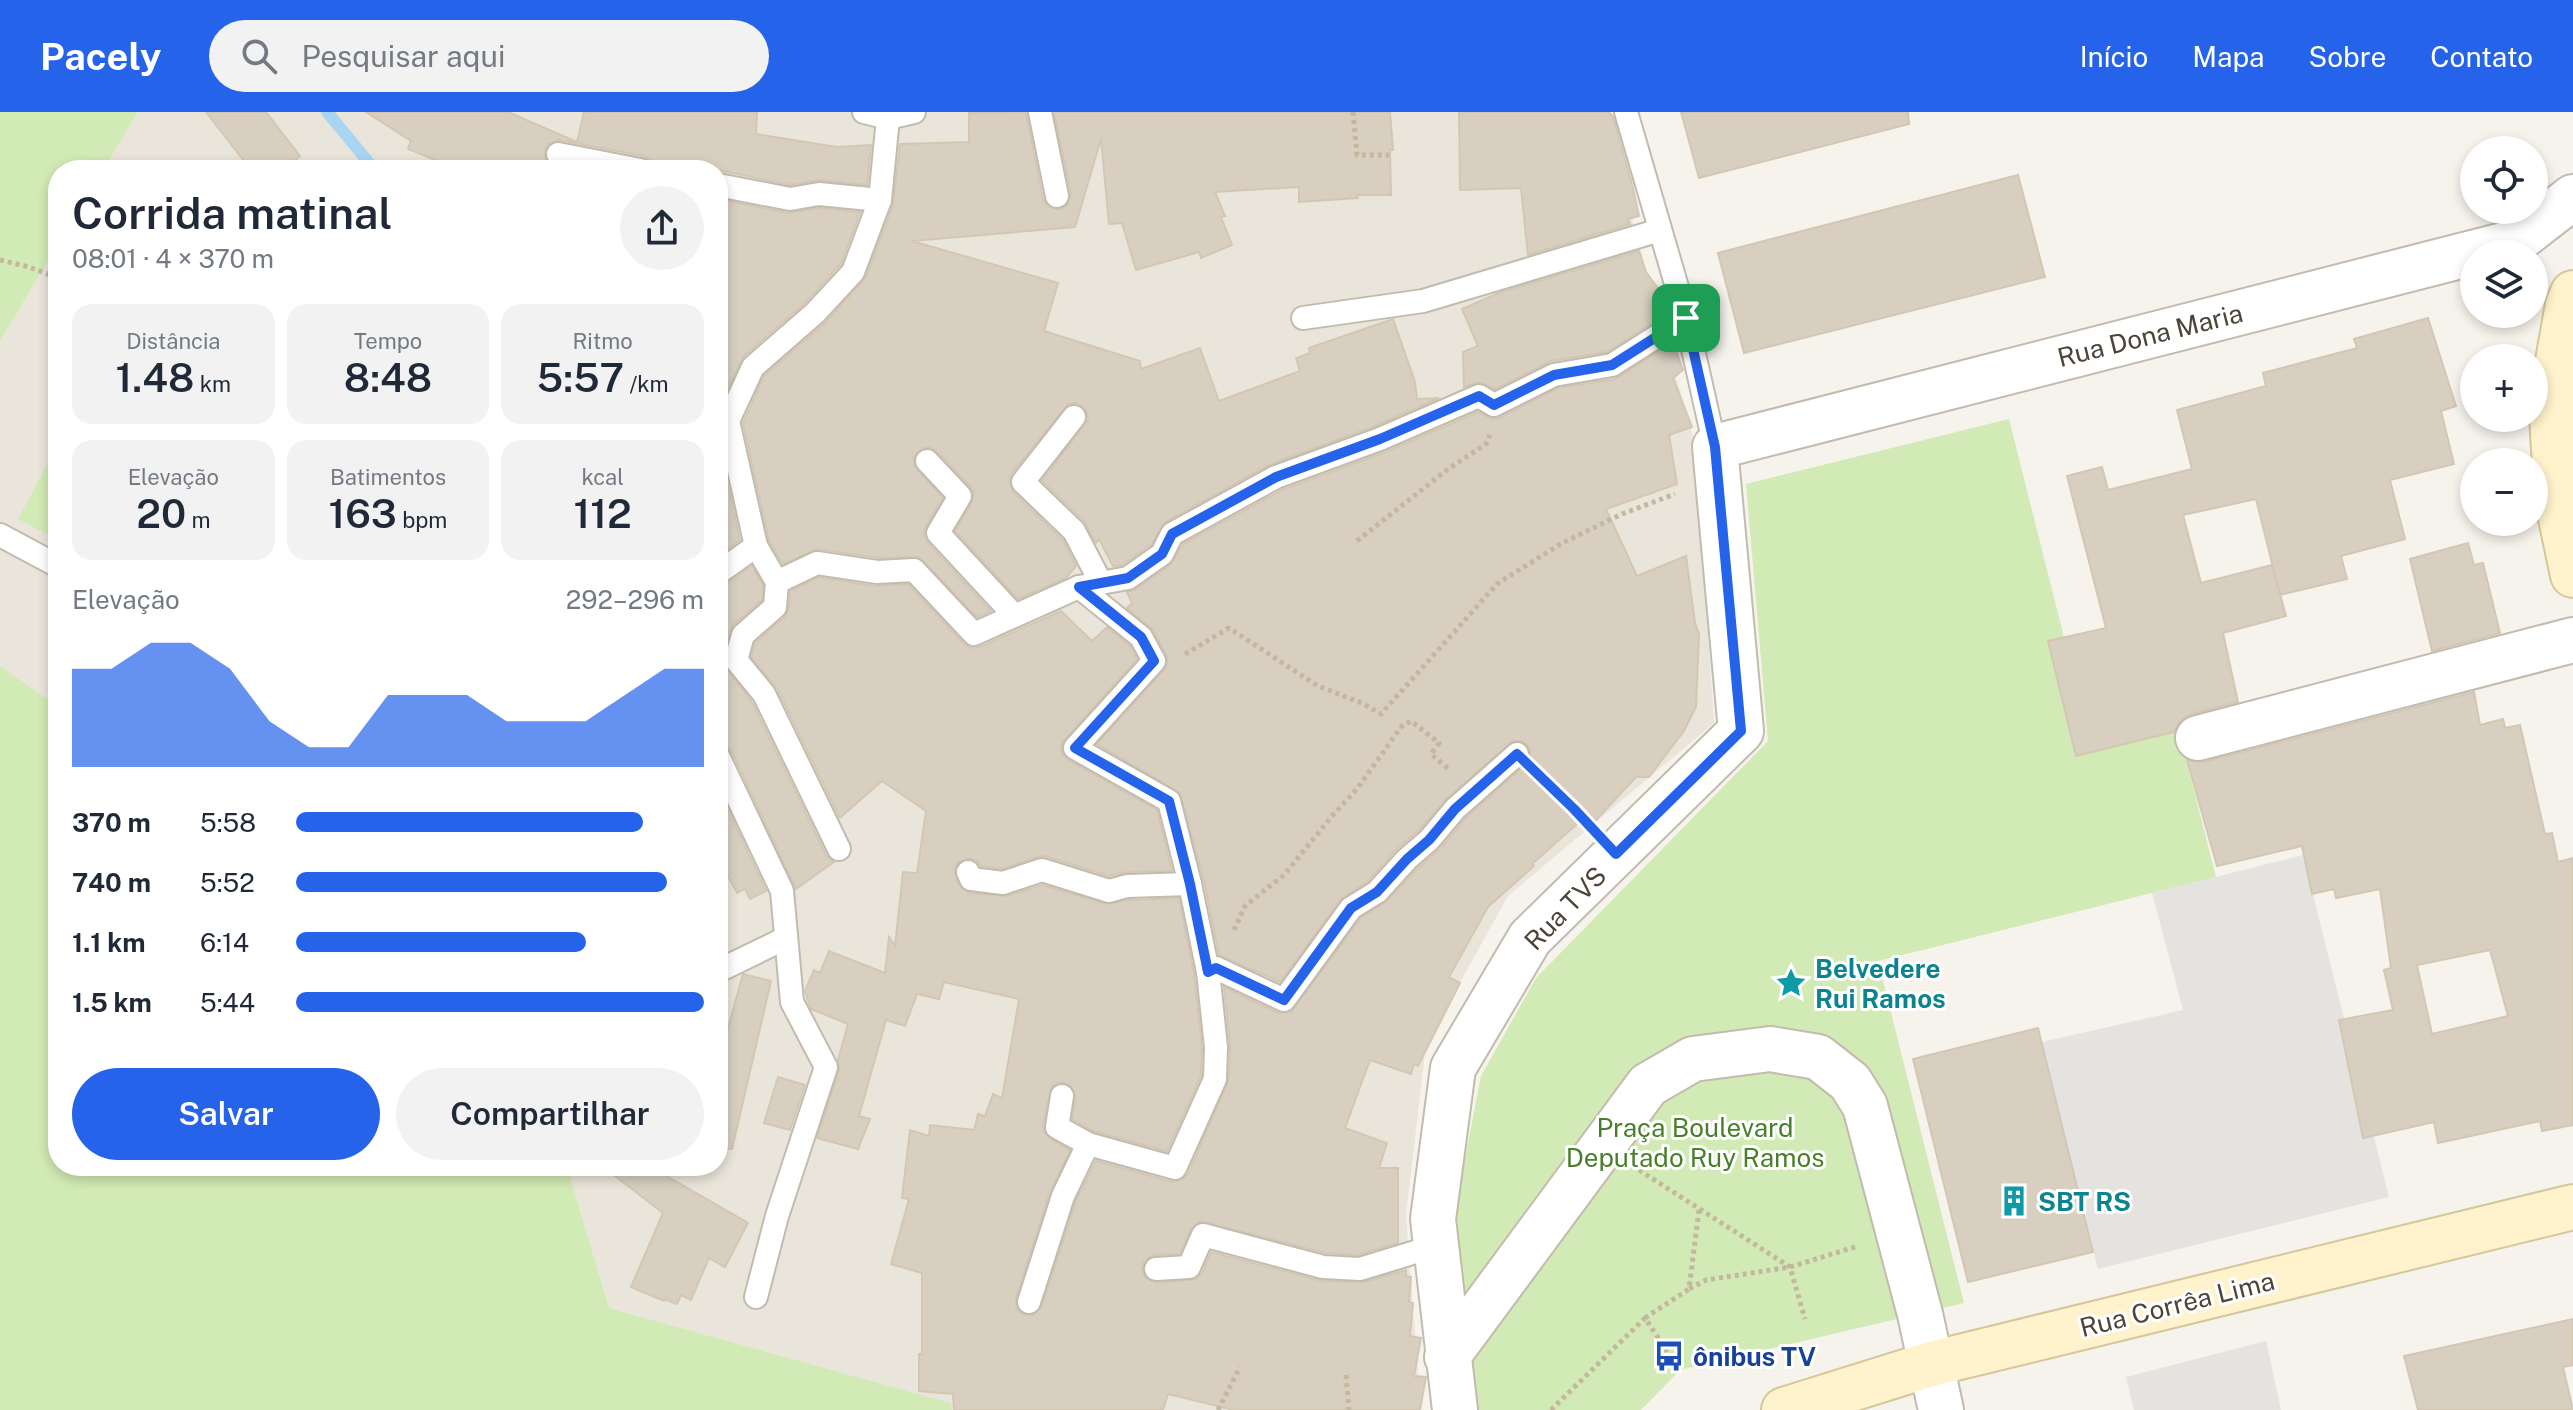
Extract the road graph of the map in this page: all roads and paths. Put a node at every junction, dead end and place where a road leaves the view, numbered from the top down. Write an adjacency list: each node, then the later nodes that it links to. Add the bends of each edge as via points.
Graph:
1 (864, 112): 6 (lane)
2 (914, 112): 6 (lane)
3 (1040, 112): 11 (lane)
4 (1353, 112): 8 (path, via 1357,155)
5 (1626, 112): 14 (lane)
6 (888, 118): 13 (lane)
7 (558, 154): 9 (lane)
8 (1389, 155)
9 (589, 160)
10 (728, 187): 13 (lane, via 790,199 819,194)
11 (1057, 196)
12 (2573, 197): 23 (street, Rua Dona Maria, via 2515,242)
13 (880, 200): 26 (lane, via 853,272 753,367 728,421)
14 (1660, 230): 18 (lane, via 1423,301); 19 (lane)
15 (0, 260): 16 (path)
16 (48, 274)
17 (2571, 301): 29 (street, via 2551,400 2557,499)
18 (1303, 318)
19 (1686, 318): 20 (lane, via 1612,365 1554,375); 23 (lane)
20 (1494, 405): 25 (path, via 1496,425 1486,444); 31 (lane, via 1479,396 1276,477 1172,534 1162,554 1128,578)
21 (1074, 417): 31 (lane, via 1023,482 1074,531)
22 (927, 461): 32 (lane, via 960,496 938,533)
23 (1716, 463): 34 (path, via 1562,543 1497,584 1381,714 1318,686 1229,628 1188,654); 40 (street, Rua TVS, via 1741,731)
24 (0, 535): 27 (lane)
25 (1357, 541)
26 (756, 546): 28 (lane); 30 (lane)
27 (48, 561)
28 (728, 566)
29 (2573, 575)
30 (777, 582): 32 (lane, via 817,563 877,572 914,570 974,634); 39 (lane, via 775,607 743,635 736,660 764,694)
31 (1090, 585): 32 (lane); 34 (lane, via 1141,637)
32 (1014, 615)
33 (2573, 640): 35 (street)
34 (1154, 661): 42 (lane, via 1075,748 1169,801)
35 (2198, 738)
36 (1517, 754): 38 (lane); 40 (path)
37 (728, 777): 43 (lane, via 782,891)
38 (1476, 792): 45 (lane, via 1377,892 1351,908 1284,1000); 45 (path, via 1431,754 1439,743 1411,721 1401,727 1284,875 1245,906)
39 (839, 849)
40 (1616, 854): 52 (street, Rua TVS, via 1530,938 1453,1068 1433,1219)
41 (968, 872): 42 (lane, via 971,879 1003,883 1042,870 1109,891)
42 (1190, 884): 45 (lane)
43 (786, 938): 44 (lane); 56 (lane, via 792,1002 826,1067)
44 (728, 966)
45 (1212, 970): 47 (lane, via 1215,1079 1175,1168)
46 (1062, 1096): 47 (lane, via 1057,1127)
47 (1088, 1144): 57 (lane, via 1063,1196)
48 (1639, 1170): 50 (path)
49 (2573, 1207): 61 (street, Rua Corrêa Lima)
50 (1699, 1210): 53 (path); 55 (path)
51 (1866, 1244): 53 (path)
52 (1435, 1246): 54 (lane, via 1360,1269 1336,1268 1203,1235 1189,1267); 60 (street, Rua TVS)
53 (1790, 1267): 55 (path, via 1706,1280); 59 (path)
54 (1156, 1269)
55 (1689, 1289): 58 (path)
56 (756, 1297)
57 (1029, 1302)
58 (1645, 1318): 63 (path); 68 (path)
59 (1805, 1319)
60 (1447, 1357): 61 (street, via 1648,1085 1693,1059 1770,1049 1818,1057 1850,1082 1865,1106); 67 (street, Rua TVS)
61 (1931, 1364): 69 (street, Rua Corrêa Lima); 70 (street)
62 (1240, 1367): 65 (path)
63 (1680, 1371)
64 (1346, 1375): 66 (path)
65 (1218, 1410)
66 (1349, 1410)
67 (1455, 1410)
68 (1551, 1410)
69 (1784, 1410)
70 (1941, 1410)

